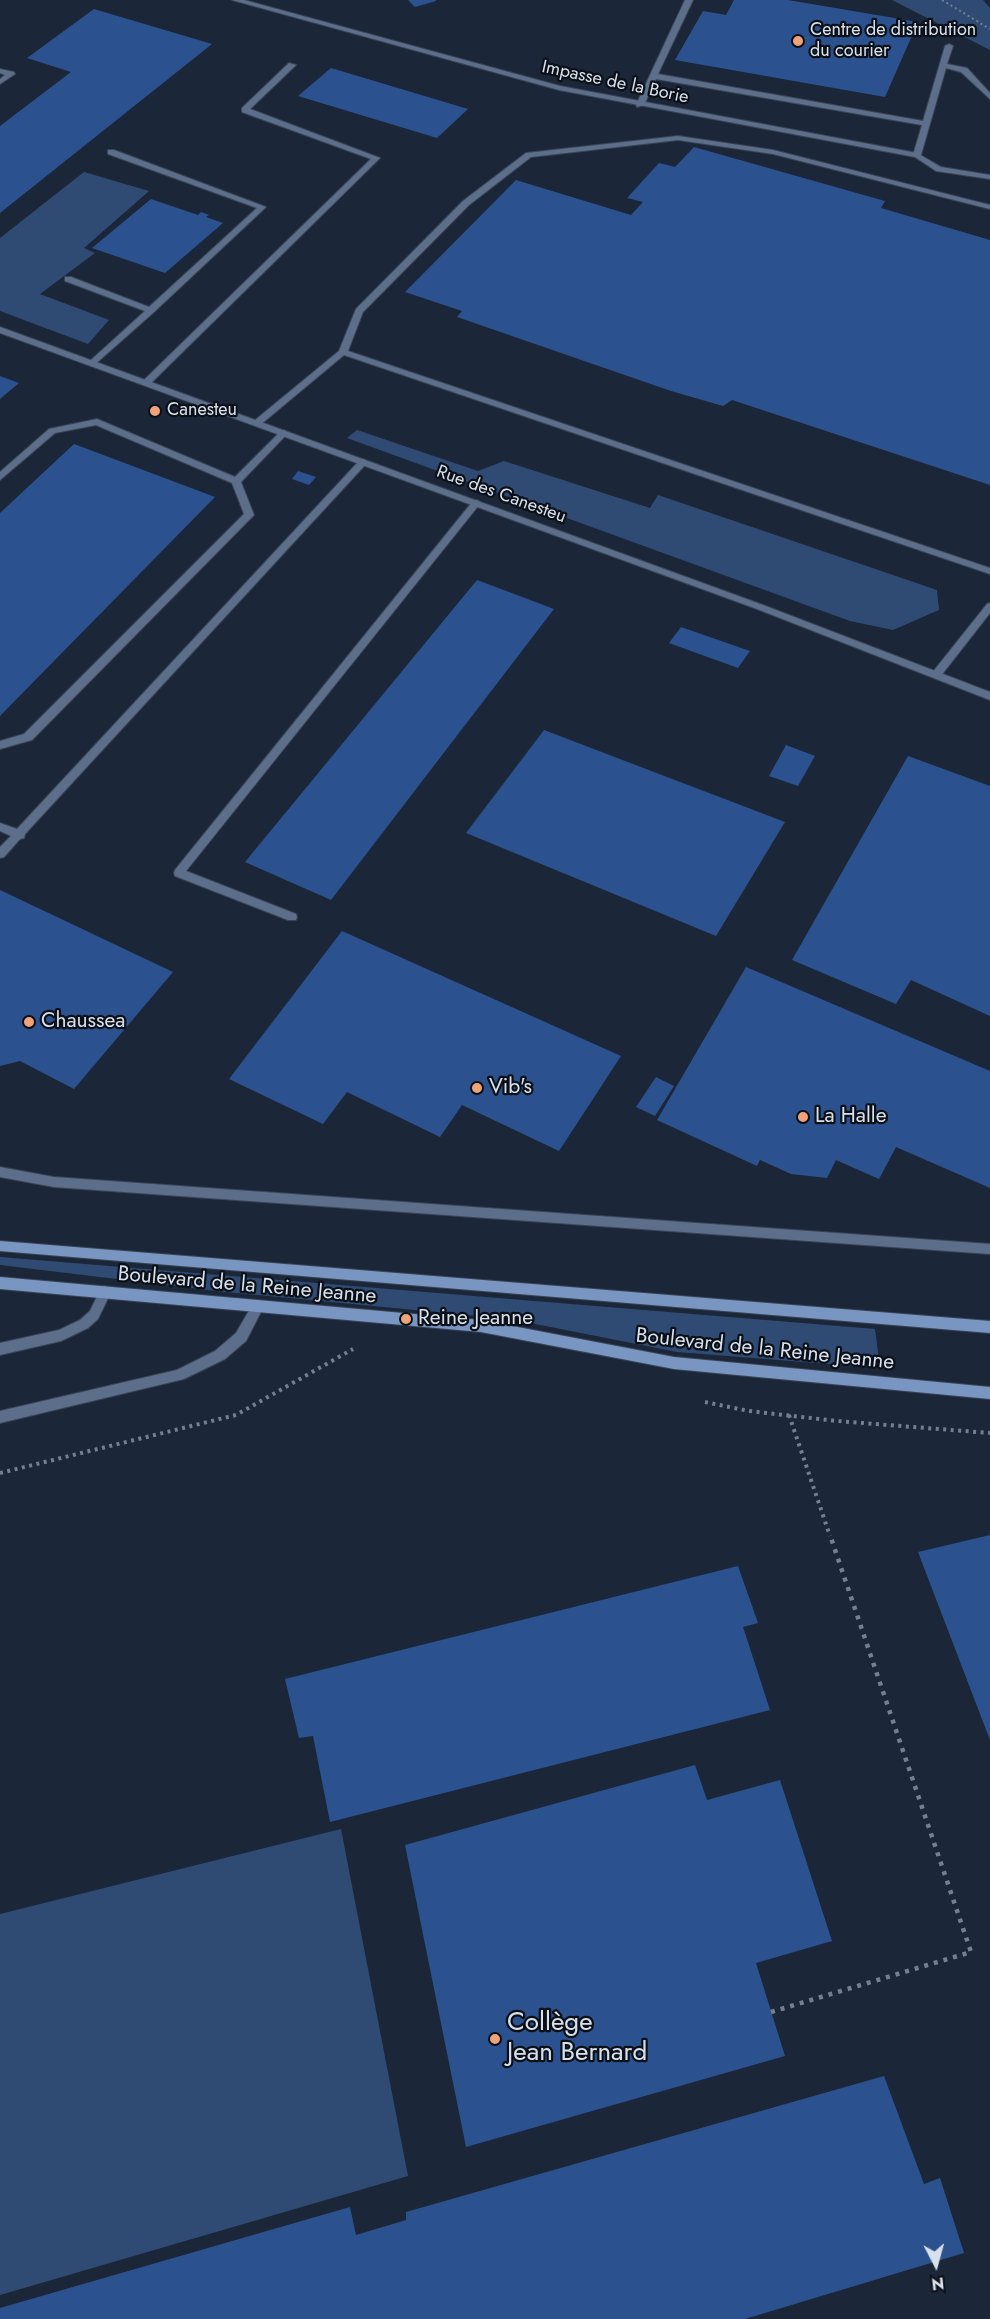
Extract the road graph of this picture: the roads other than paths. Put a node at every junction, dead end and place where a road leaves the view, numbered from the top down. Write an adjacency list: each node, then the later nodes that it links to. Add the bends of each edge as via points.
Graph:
1 (236, 0): 10 (street, Impasse de la Borie, via 500,74)
2 (689, 0): 7 (street)
3 (949, 46): 5 (street)
4 (292, 65): 21 (street, via 245,110 376,158)
5 (944, 65): 9 (street, via 964,70); 11 (street)
6 (0, 71): 8 (street, via 11,74)
7 (654, 76): 10 (street); 11 (street)
8 (0, 82)
9 (990, 97)
10 (640, 105): 13 (street, Impasse de la Borie)
11 (927, 124): 13 (street)
12 (111, 152): 17 (street, via 262,207)
13 (917, 156): 14 (street, Impasse de la Borie, via 939,169)
14 (990, 177)
15 (990, 207): 19 (street, via 773,152 678,138 530,155 466,203 359,311)
16 (68, 279): 17 (street)
17 (151, 310): 20 (street)
18 (0, 330): 20 (street, Rue des Canesteu)
19 (343, 352): 22 (street); 28 (street)
20 (93, 363): 21 (street, Rue des Canesteu)
21 (146, 383): 22 (street, Rue des Canesteu)
22 (257, 423): 23 (street, Rue des Canesteu)
23 (284, 433): 24 (street, Rue des Canesteu); 26 (street)
24 (363, 462): 27 (street, Rue des Canesteu); 34 (street)
25 (0, 477): 26 (street, via 52,431 97,422)
26 (236, 481): 32 (street, via 249,515 28,737)
27 (476, 503): 30 (street, Rue des Canesteu); 36 (street, via 179,873)
28 (990, 571)
29 (990, 606): 30 (street)
30 (936, 675): 31 (street, Rue des Canesteu)
31 (990, 696)
32 (0, 745)
33 (0, 827): 34 (street)
34 (20, 835): 35 (street)
35 (0, 854)
36 (292, 917)
37 (0, 1172): 39 (street, via 54,1182)
38 (0, 1246): 43 (main road, Boulevard de la Reine Jeanne)
39 (990, 1249)
40 (0, 1283): 41 (main road, Boulevard de la Reine Jeanne)
41 (105, 1292): 42 (main road, Boulevard de la Reine Jeanne); 44 (street, via 94,1315 84,1324 62,1335)
42 (258, 1306): 45 (main road, Boulevard de la Reine Jeanne, via 481,1326 674,1363); 46 (street, via 241,1337 179,1375)
43 (990, 1327)
44 (0, 1349)
45 (990, 1393)
46 (0, 1417)

